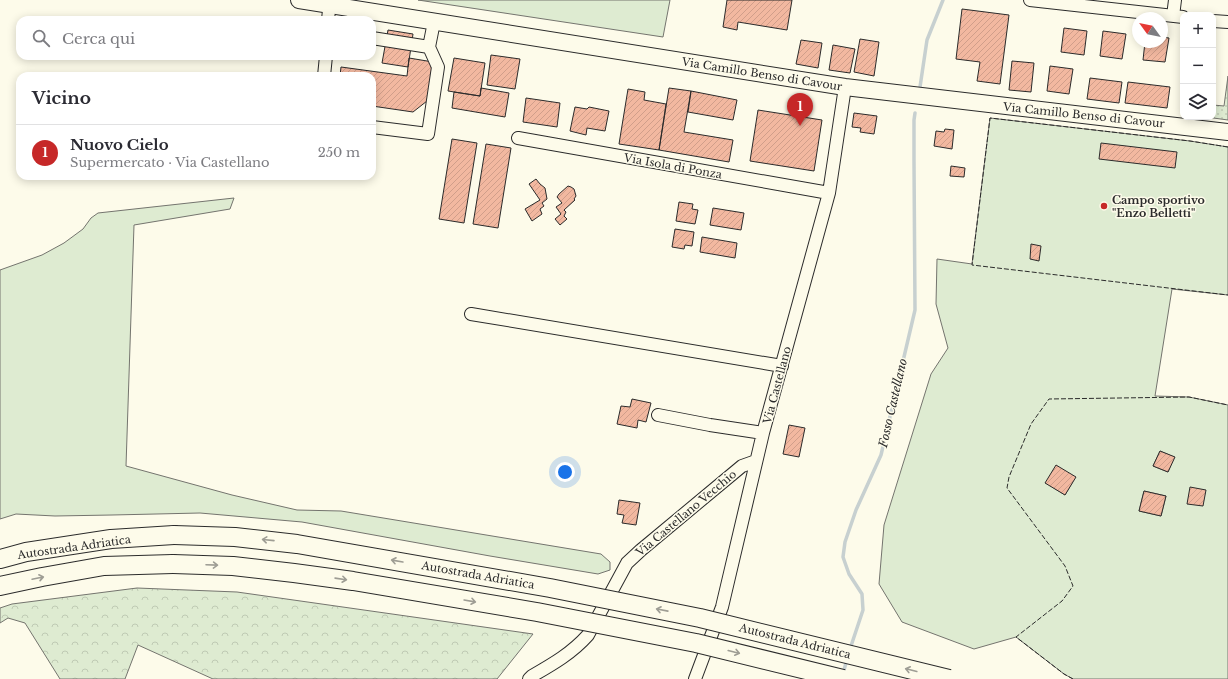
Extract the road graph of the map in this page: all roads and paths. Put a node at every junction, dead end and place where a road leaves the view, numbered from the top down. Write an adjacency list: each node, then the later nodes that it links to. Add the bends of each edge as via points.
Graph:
1 (299, 0): 5 (main road, Via Camillo Benso di Cavour)
2 (1030, 0): 4 (street)
3 (1174, 0): 9 (street)
4 (1091, 3): 9 (street)
5 (329, 8): 6 (main road, Via Camillo Benso di Cavour)
6 (353, 15): 7 (main road, Via Camillo Benso di Cavour)
7 (365, 16)
8 (376, 17): 11 (main road, Via Camillo Benso di Cavour)
9 (1178, 17)
10 (1216, 21): 12 (street)
11 (434, 22): 14 (street); 17 (main road, Via Camillo Benso di Cavour)
12 (1228, 22)
13 (376, 39): 14 (street)
14 (429, 47): 18 (street, via 438,67 428,134)
15 (326, 60): 16 (street)
16 (324, 72)
17 (845, 87): 19 (main road, Via Camillo Benso di Cavour); 21 (street, Via Castellano)
18 (376, 128)
19 (1228, 132)
20 (518, 138): 21 (street, Via Isola di Ponza)
21 (829, 193): 23 (street, Via Castellano)
22 (471, 314): 23 (street)
23 (782, 366): 25 (street, Via Castellano)
24 (658, 415): 25 (street)
25 (763, 433): 26 (street, Via Castellano)
26 (756, 460): 29 (street, Via Castellano Vecchio, via 742,466 627,563 588,635 562,659); 30 (street, Via Castellano, via 722,607)
27 (0, 559): 32 (highway, Autostrada Adriatica, one-way to 27, bridge, via 700,618 550,588 297,544 235,537 174,535 111,539 26,552)
28 (0, 586): 31 (highway, one-way to 31, bridge, via 104,566 233,566 353,581 537,612 696,643)
29 (529, 679)
30 (695, 679)
31 (843, 679)
32 (949, 679)

